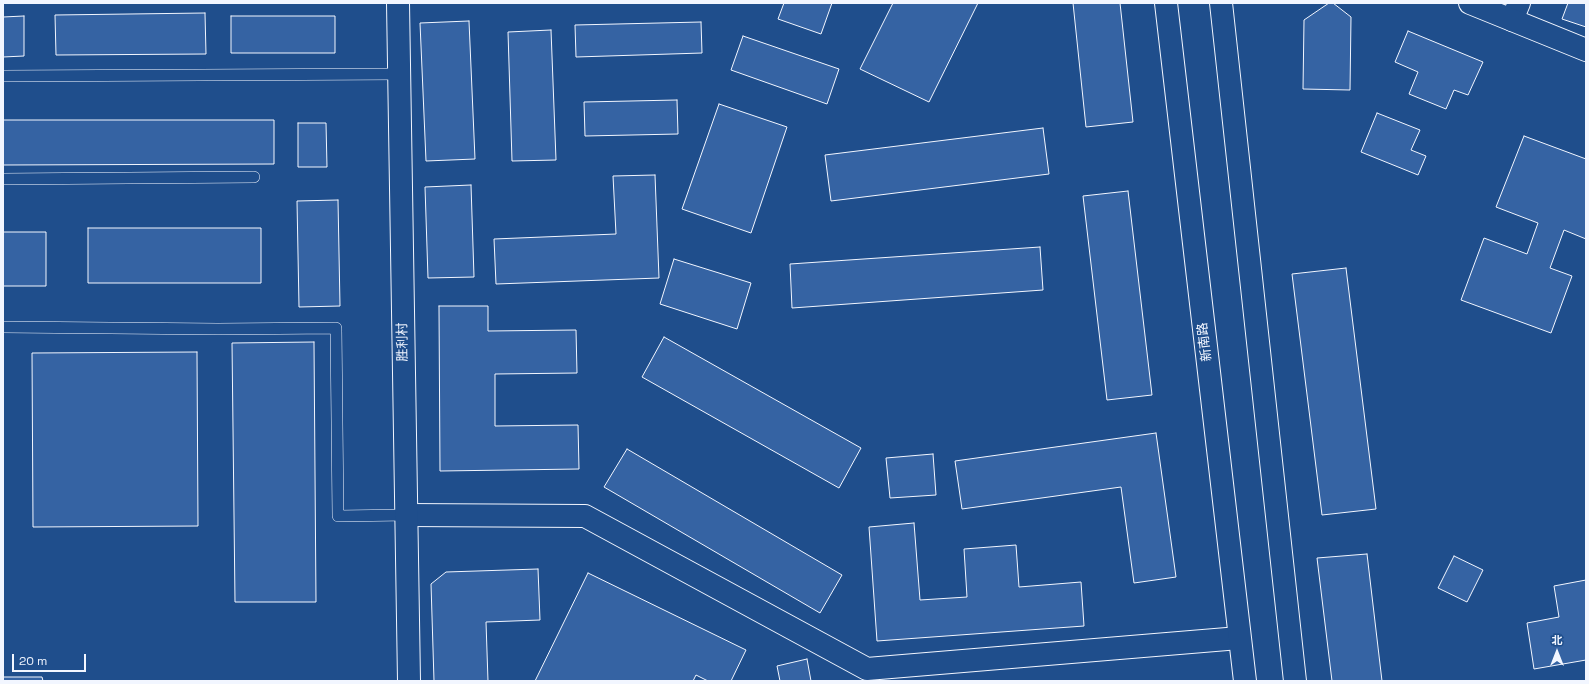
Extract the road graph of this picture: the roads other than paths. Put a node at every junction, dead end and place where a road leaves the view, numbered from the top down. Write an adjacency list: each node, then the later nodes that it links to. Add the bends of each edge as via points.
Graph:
1 (398, 3): 7 (street, 胜利村)
2 (1166, 3): 13 (street, 新南路)
3 (1221, 3): 16 (street)
4 (1470, 3): 5 (street)
5 (1516, 11): 6 (street)
6 (1586, 50)
7 (399, 74): 8 (lane); 12 (street, 胜利村)
8 (3, 76)
9 (254, 177): 10 (lane)
10 (3, 179)
11 (3, 327): 12 (lane, via 336,328 338,516)
12 (406, 515): 13 (street, via 585,516 867,669); 14 (street, 胜利村)
13 (1239, 638): 15 (street, 新南路)
14 (409, 681)
15 (1245, 681)
16 (1295, 681)

